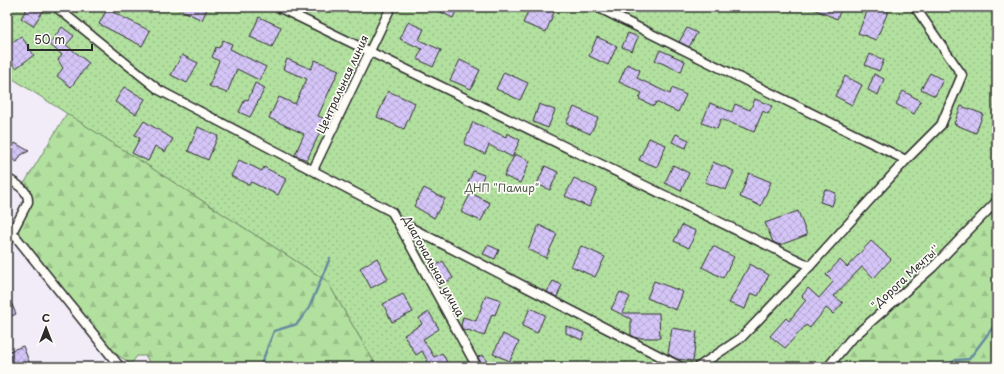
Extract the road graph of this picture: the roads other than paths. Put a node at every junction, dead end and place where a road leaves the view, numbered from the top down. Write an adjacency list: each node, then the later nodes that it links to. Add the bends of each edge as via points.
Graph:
1 (56, 7): 8 (street, Диагональная улица, via 159,90)
2 (278, 7): 6 (street)
3 (391, 7): 6 (street, Центральная линия)
4 (597, 7): 7 (street)
5 (914, 7): 7 (street, via 962,75 942,125)
6 (369, 51): 8 (street, Центральная линия); 14 (street)
7 (906, 160): 14 (street)
8 (313, 170): 11 (street, Диагональная улица, via 392,212)
9 (7, 178): 12 (street, via 25,191 28,197 28,202)
10 (997, 201): 19 (street, "Дорога Мечты'', via 933,267 850,340)
11 (396, 220): 16 (street, Диагональная улица); 17 (street)
12 (12, 232): 13 (street); 15 (street)
13 (7, 242)
14 (810, 266): 18 (street, via 741,338)
15 (120, 367)
16 (477, 367)
17 (681, 367)
18 (698, 367)
19 (828, 367)

